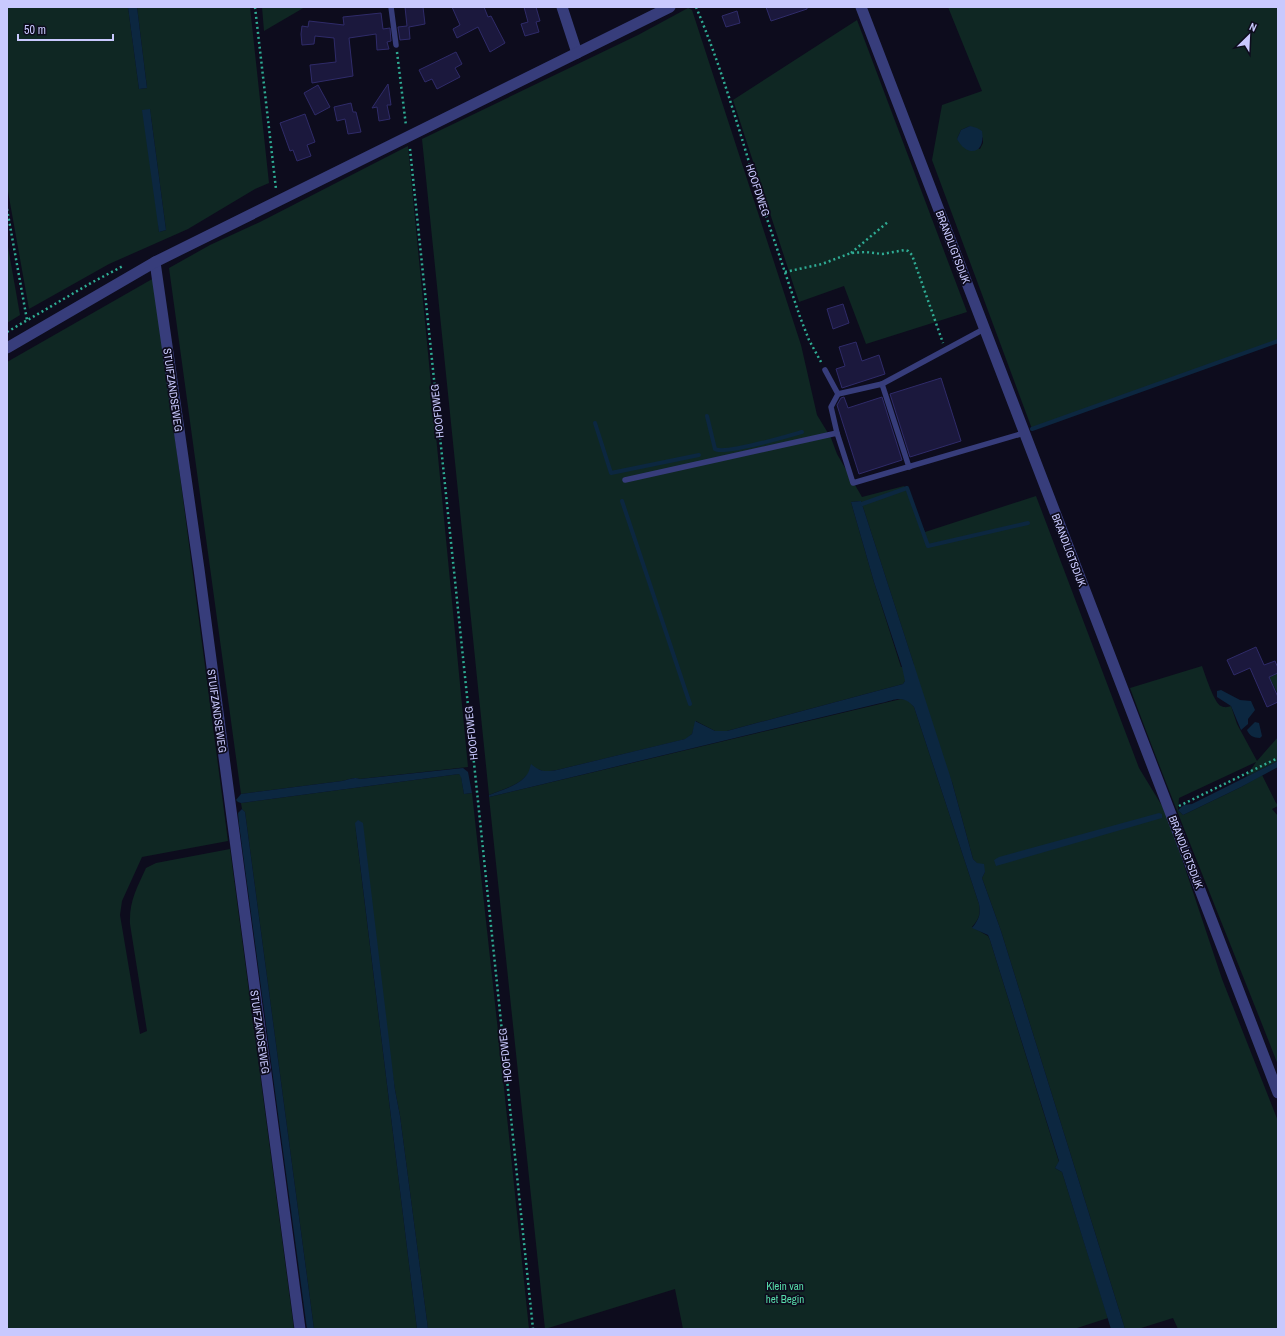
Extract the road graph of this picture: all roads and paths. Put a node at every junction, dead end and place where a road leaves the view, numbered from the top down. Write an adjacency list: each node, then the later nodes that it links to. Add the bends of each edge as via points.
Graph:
1 (255, 7): 10 (path)
2 (391, 7): 7 (lane)
3 (562, 7): 8 (street)
4 (670, 7): 8 (street)
5 (696, 7): 15 (path, HOOFDWEG, via 710,39)
6 (861, 7): 17 (street, BRANDLIGTSDIJK)
7 (396, 45): 9 (path, HOOFDWEG)
8 (577, 53): 9 (street)
9 (409, 137): 14 (street); 31 (path, HOOFDWEG)
10 (277, 192)
11 (7, 208): 16 (path)
12 (889, 221): 13 (path)
13 (850, 254): 15 (path, via 822,264); 19 (path, via 882,254 905,250 912,255)
14 (155, 262): 18 (street); 30 (street, STUIFZANDSEWEG, via 199,569)
15 (785, 272): 20 (path, HOOFDWEG, via 809,340)
16 (27, 320)
17 (984, 329): 19 (lane); 24 (street, BRANDLIGTSDIJK)
18 (7, 348)
19 (945, 350): 21 (lane)
20 (825, 370): 22 (lane)
21 (882, 384): 22 (lane); 25 (lane)
22 (838, 394): 23 (lane, via 832,407)
23 (837, 433): 25 (lane, via 853,483); 26 (lane)
24 (1024, 433): 25 (lane); 28 (street, BRANDLIGTSDIJK)
25 (909, 467)
26 (624, 480)
27 (1278, 758): 28 (path)
28 (1170, 811): 29 (street, BRANDLIGTSDIJK)
29 (1278, 1093)
30 (300, 1329)
31 (533, 1329)

